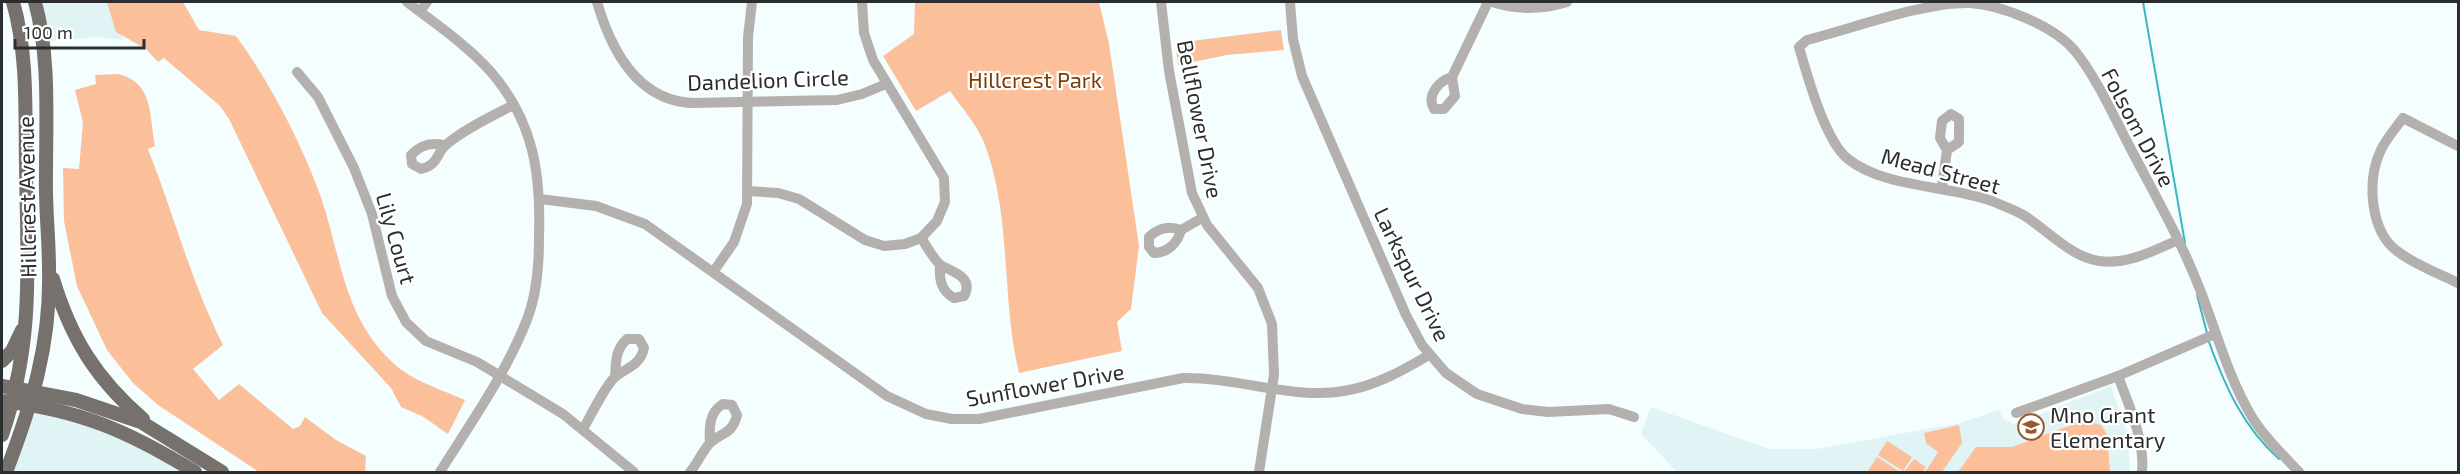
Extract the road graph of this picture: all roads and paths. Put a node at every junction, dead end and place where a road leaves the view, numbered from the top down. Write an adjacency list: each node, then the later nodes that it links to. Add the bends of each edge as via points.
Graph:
1 (13, 2): 33 (main road, Hillcrest Avenue, via 23,60)
2 (35, 2): 30 (main road, Hillcrest Avenue, via 44,52 45,217)
3 (407, 2): 12 (street)
4 (427, 2): 12 (street)
5 (597, 2): 17 (street, Dandelion Circle, via 623,60 646,88 679,102)
6 (752, 2): 17 (street)
7 (862, 2): 16 (street, via 869,51)
8 (1161, 2): 25 (street, Bellflower Drive, via 1184,157 1192,193)
9 (1290, 2): 35 (street, Larkspur Drive, via 1293,39 1303,78 1406,315)
10 (1490, 2): 11 (street, via 1521,8); 15 (street)
11 (1567, 2)
12 (420, 11): 18 (street, via 490,71)
13 (1807, 40): 22 (street, Mead Street, via 1799,47 1809,82 1833,138 1847,158 1870,172); 28 (street, Folsom Drive, via 1946,4 1993,7 2032,19 2074,50)
14 (297, 72): 37 (street, Lily Court, via 318,97 354,168 370,208 393,296 406,322 426,341)
15 (1452, 77)
16 (886, 84): 17 (street, Dandelion Circle, via 844,100); 27 (street, via 944,178 942,212)
17 (747, 102): 23 (street)
18 (513, 105): 19 (street); 24 (street, via 531,142)
19 (444, 145)
20 (2458, 146): 32 (street, via 2403,118 2380,151 2373,172 2373,192 2383,236 2411,261)
21 (1947, 150): 22 (street)
22 (1942, 187): 28 (street, Mead Street, via 2023,215 2069,249 2099,261 2137,258)
23 (748, 191): 27 (street, via 799,199 879,246); 31 (street, via 739,231)
24 (540, 199): 31 (street, Sunflower Drive, via 584,204 633,218); 37 (street, via 538,270 530,310)
25 (1203, 218): 26 (street); 41 (street, Bellflower Drive, via 1251,277 1267,307 1274,334)
26 (1181, 230)
27 (921, 238): 29 (street)
28 (2178, 240): 34 (street, Folsom Drive)
29 (940, 265)
30 (50, 269): 43 (main road, Hillcrest Avenue); 49 (main road, via 70,326 94,368 119,398)
31 (714, 271): 41 (street, Sunflower Drive, via 887,396 917,412 942,418 1000,416 1183,378)
32 (2458, 283)
33 (27, 317): 36 (main road, via 17,342); 42 (main road, Hillcrest Avenue)
34 (2215, 334): 38 (street); 60 (street, Folsom Drive, via 2252,417)
35 (1429, 355): 41 (street, Sunflower Drive, via 1382,381 1344,392); 47 (street, Larkspur Drive, via 1463,385 1503,404 1541,412 1613,410)
36 (2, 361)
37 (499, 375): 48 (street, Lily Court); 55 (street)
38 (2118, 376): 46 (street); 59 (street, via 2136,426)
39 (615, 377): 48 (street)
40 (2, 386): 42 (main road)
41 (1272, 387): 58 (street, Bellflower Drive)
42 (17, 388): 43 (main road); 44 (main road, Hillcrest Avenue)
43 (36, 390): 45 (main road, Hillcrest Avenue); 49 (main road, via 98,406)
44 (7, 402): 45 (main road); 50 (main road, Hillcrest Avenue)
45 (32, 405): 52 (main road, Hillcrest Avenue); 53 (main road, via 68,411 114,427)
46 (2016, 413)
47 (1634, 417)
48 (583, 429): 56 (street, Lily Court)
49 (156, 430): 54 (main road)
50 (2, 435)
51 (710, 443): 57 (street)
52 (6, 472)
53 (195, 472)
54 (222, 472)
55 (440, 472)
56 (634, 472)
57 (690, 472)
58 (1259, 472)
59 (2142, 472)
60 (2299, 472)

